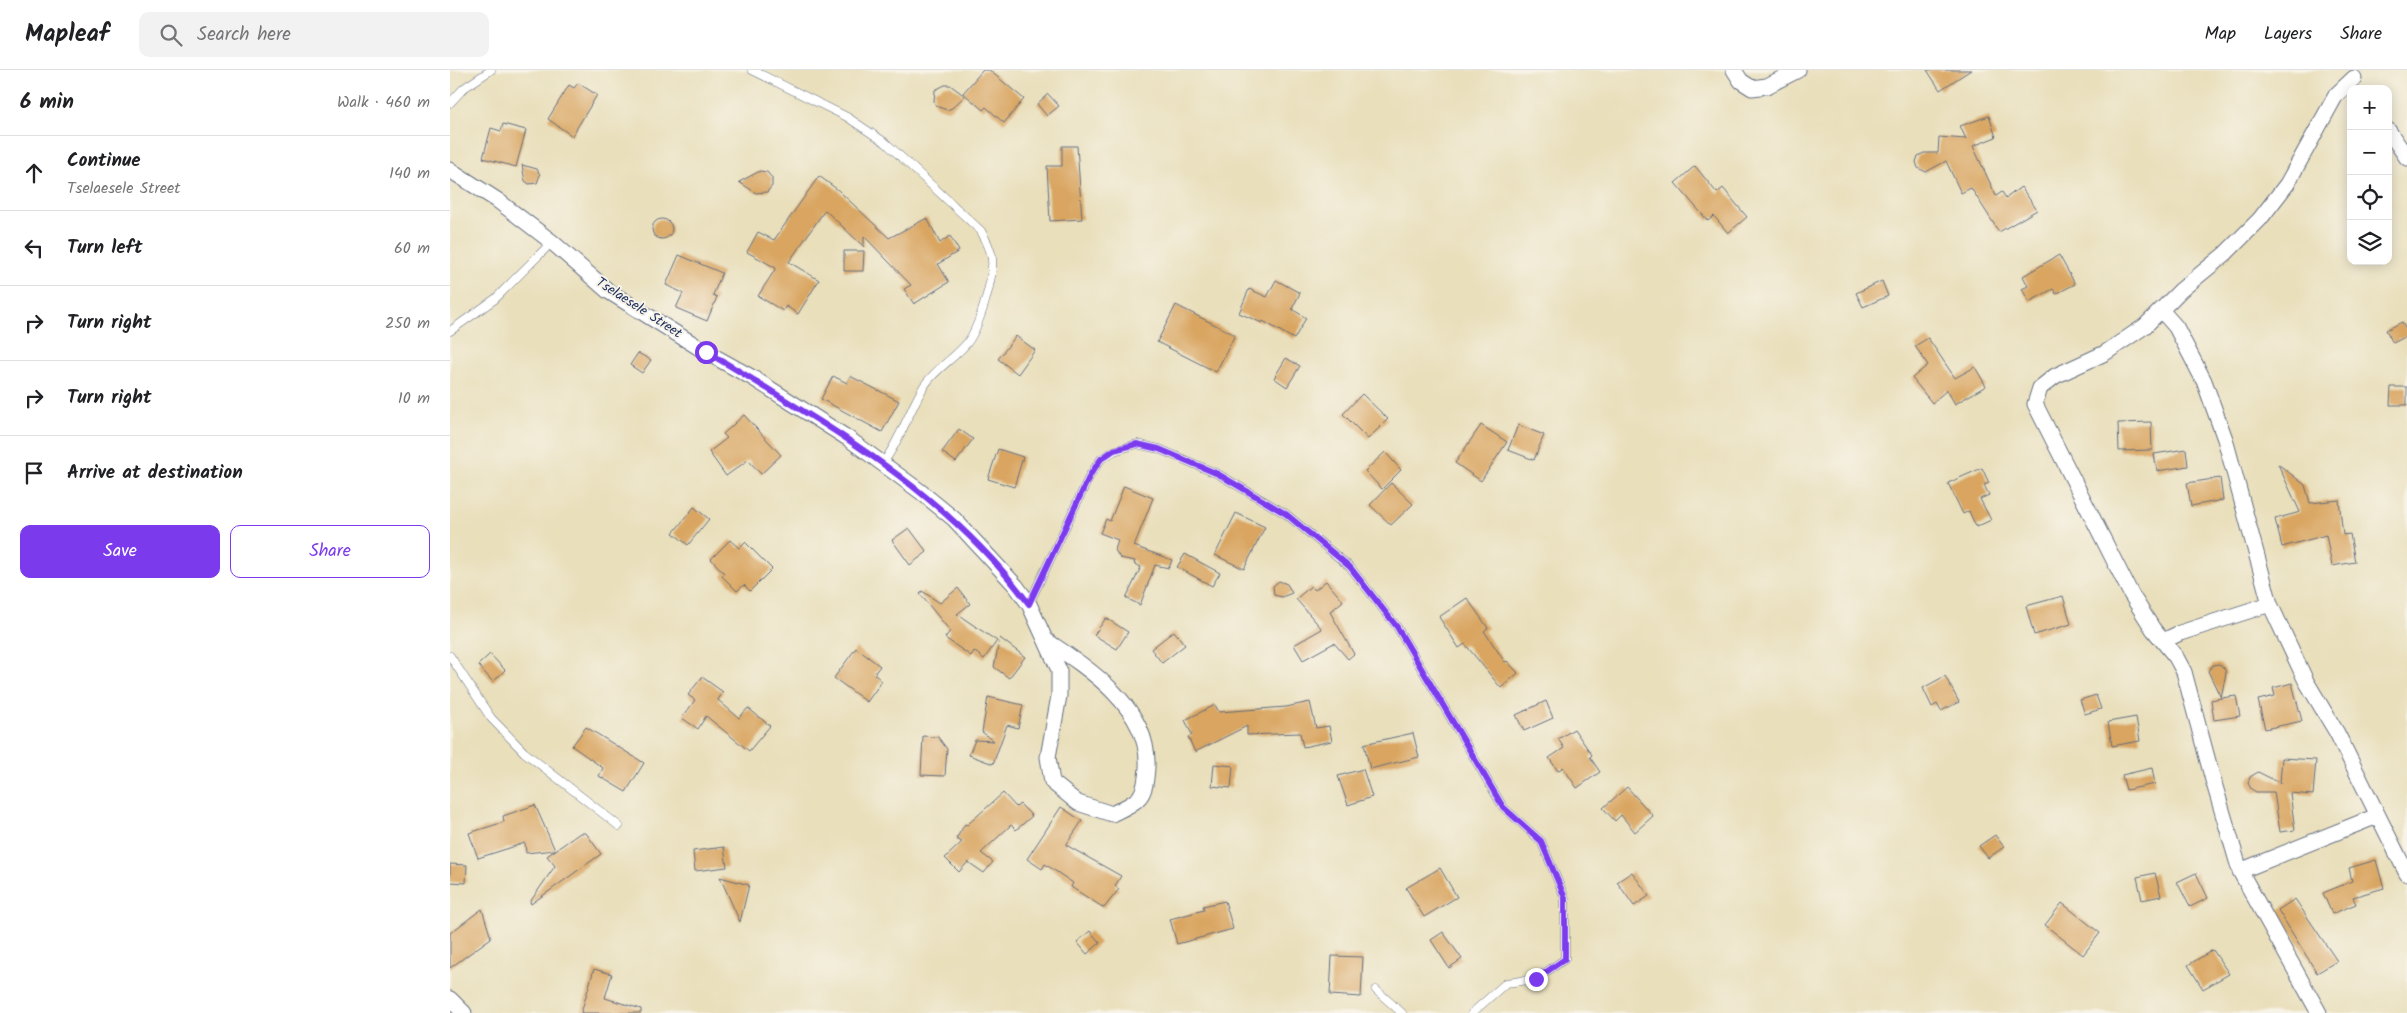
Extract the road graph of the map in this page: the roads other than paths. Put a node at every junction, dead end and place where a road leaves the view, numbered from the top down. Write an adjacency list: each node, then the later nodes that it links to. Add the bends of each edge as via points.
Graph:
1 (491, 70): 6 (lane, via 464,88)
2 (752, 70): 13 (lane, via 847,118 886,143 981,231 989,245 993,260 978,324 967,343 935,370 895,447)
3 (1734, 70): 4 (street, via 1741,81 1752,88 1767,86)
4 (1798, 70)
5 (2355, 79): 11 (street, via 2336,95 2287,184 2260,219)
6 (450, 103)
7 (2392, 136): 8 (street)
8 (2407, 158)
9 (450, 170): 10 (street, Tselaesele Street, via 497,200)
10 (552, 242): 12 (lane, via 495,299); 13 (street, Tselaesele Street, via 608,291 753,378)
11 (2161, 310): 15 (street, via 2176,327 2204,381 2225,439); 17 (street, via 2145,326 2105,353 2056,376 2040,388 2035,404 2131,594)
12 (450, 331)
13 (883, 463): 14 (street, Tselaesele Street, via 954,520)
14 (1029, 604): 16 (street, Tselaesele Street); 27 (lane, via 1090,475 1101,459 1114,450 1137,444 1159,449 1218,474 1286,514 1350,567 1397,627 1503,807 1541,841 1565,898 1565,959 1536,979 1506,983)
15 (2270, 604): 17 (street); 19 (street, via 2306,682 2337,733)
16 (1047, 641): 16 (street, Tselaesele Street, via 1059,670 1059,696 1048,756 1052,782 1078,803 1112,814 1134,803 1146,789 1147,757 1140,729 1131,711 1088,669)
17 (2163, 641): 21 (street, via 2184,672)
18 (450, 656): 20 (lane, via 491,718 524,752)
19 (2377, 816): 21 (street); 22 (street)
20 (619, 826)
21 (2240, 870): 28 (street)
22 (2407, 874)
23 (1376, 990): 26 (lane)
24 (450, 999): 25 (street)
25 (464, 1013)
26 (1402, 1013)
27 (1472, 1013)
28 (2319, 1013)

